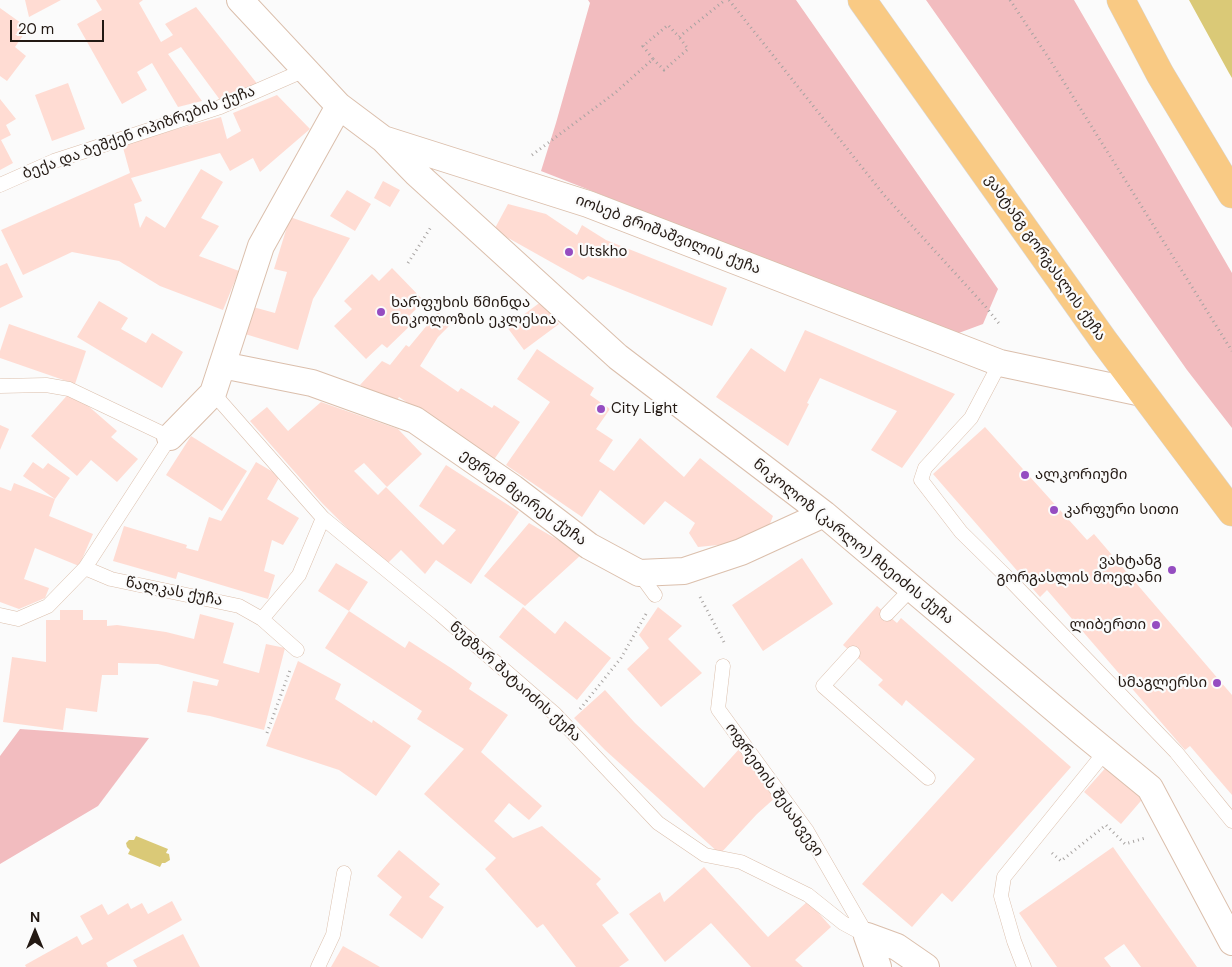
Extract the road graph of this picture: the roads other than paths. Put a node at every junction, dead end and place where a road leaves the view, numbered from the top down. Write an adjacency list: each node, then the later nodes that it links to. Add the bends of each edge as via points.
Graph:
1 (240, 0): 4 (street, იოსებ გრიშაშვილის ქუჩა)
2 (862, 0): 13 (highway, ვახტანგ გორგასლის ქუჩა)
3 (1121, 0): 8 (highway, via 1160,74)
4 (305, 70): 5 (street, იოსებ გრიშაშვილის ქუჩა); 7 (lane, ბექა და ბეშქენ ოპიზრების ქუჩა, via 220,107 54,161)
5 (339, 106): 6 (street, იოსებ გრიშაშვილის ქუჩა); 10 (street, via 261,246)
6 (383, 139): 9 (street, იოსებ გრიშაშვილის ქუჩა, via 588,204); 16 (street, ნიკოლოზ (კარლო) ჩხეიძის ქუჩა, via 417,174 618,357)
7 (0, 185)
8 (1232, 194)
9 (1000, 363): 13 (street, იოსებ გრიშაშვილის ქუჩა); 30 (lane, via 971,418 925,468 920,480 961,532 1176,752)
10 (222, 364): 12 (street); 19 (street, ეფრემ მცირეს ქუჩა, via 312,383 414,420 513,488 589,546)
11 (0, 386): 14 (lane, via 69,388)
12 (213, 393): 14 (street); 17 (lane, ნუგზარ შატაიძის ქუჩა)
13 (1142, 393): 15 (highway, ვახტანგ გორგასლის ქუჩა)
14 (170, 437): 18 (lane)
15 (1232, 512)
16 (824, 514): 19 (street, via 741,552 684,571); 20 (street, ნიკოლოზ (კარლო) ჩხეიძის ქუჩა)
17 (323, 518): 24 (lane, via 299,575); 32 (lane, ნუგზარ შატაიძის ქუჩა, via 554,714 658,822 705,855 742,862 808,895 843,923)
18 (85, 568): 23 (lane, via 48,606 18,619); 24 (lane, წალკას ქუჩა, via 111,580 239,606)
19 (639, 573): 21 (lane)
20 (912, 588): 22 (lane); 28 (street, ნიკოლოზ (კარლო) ჩხეიძის ქუჩა)
21 (655, 595)
22 (887, 614)
23 (0, 615)
24 (262, 619): 25 (lane, წალკას ქუჩა)
25 (297, 650)
26 (852, 653): 29 (lane, via 823,686)
27 (724, 666): 32 (lane, ოფრეთის შესახვევი, via 718,709 807,831)
28 (1105, 752): 33 (street, ნიკოლოზ (კარლო) ჩხეიძის ქუჩა, via 1150,788); 37 (lane, via 1004,877 1001,896)
29 (928, 778)
30 (1232, 821)
31 (344, 873): 34 (lane, via 333,935)
32 (867, 936): 35 (street); 36 (street, ნუგზარ შატაიძის ქუჩა, via 897,947)
33 (1232, 942)
34 (318, 967)
35 (878, 967)
36 (926, 967)
37 (1024, 967)

